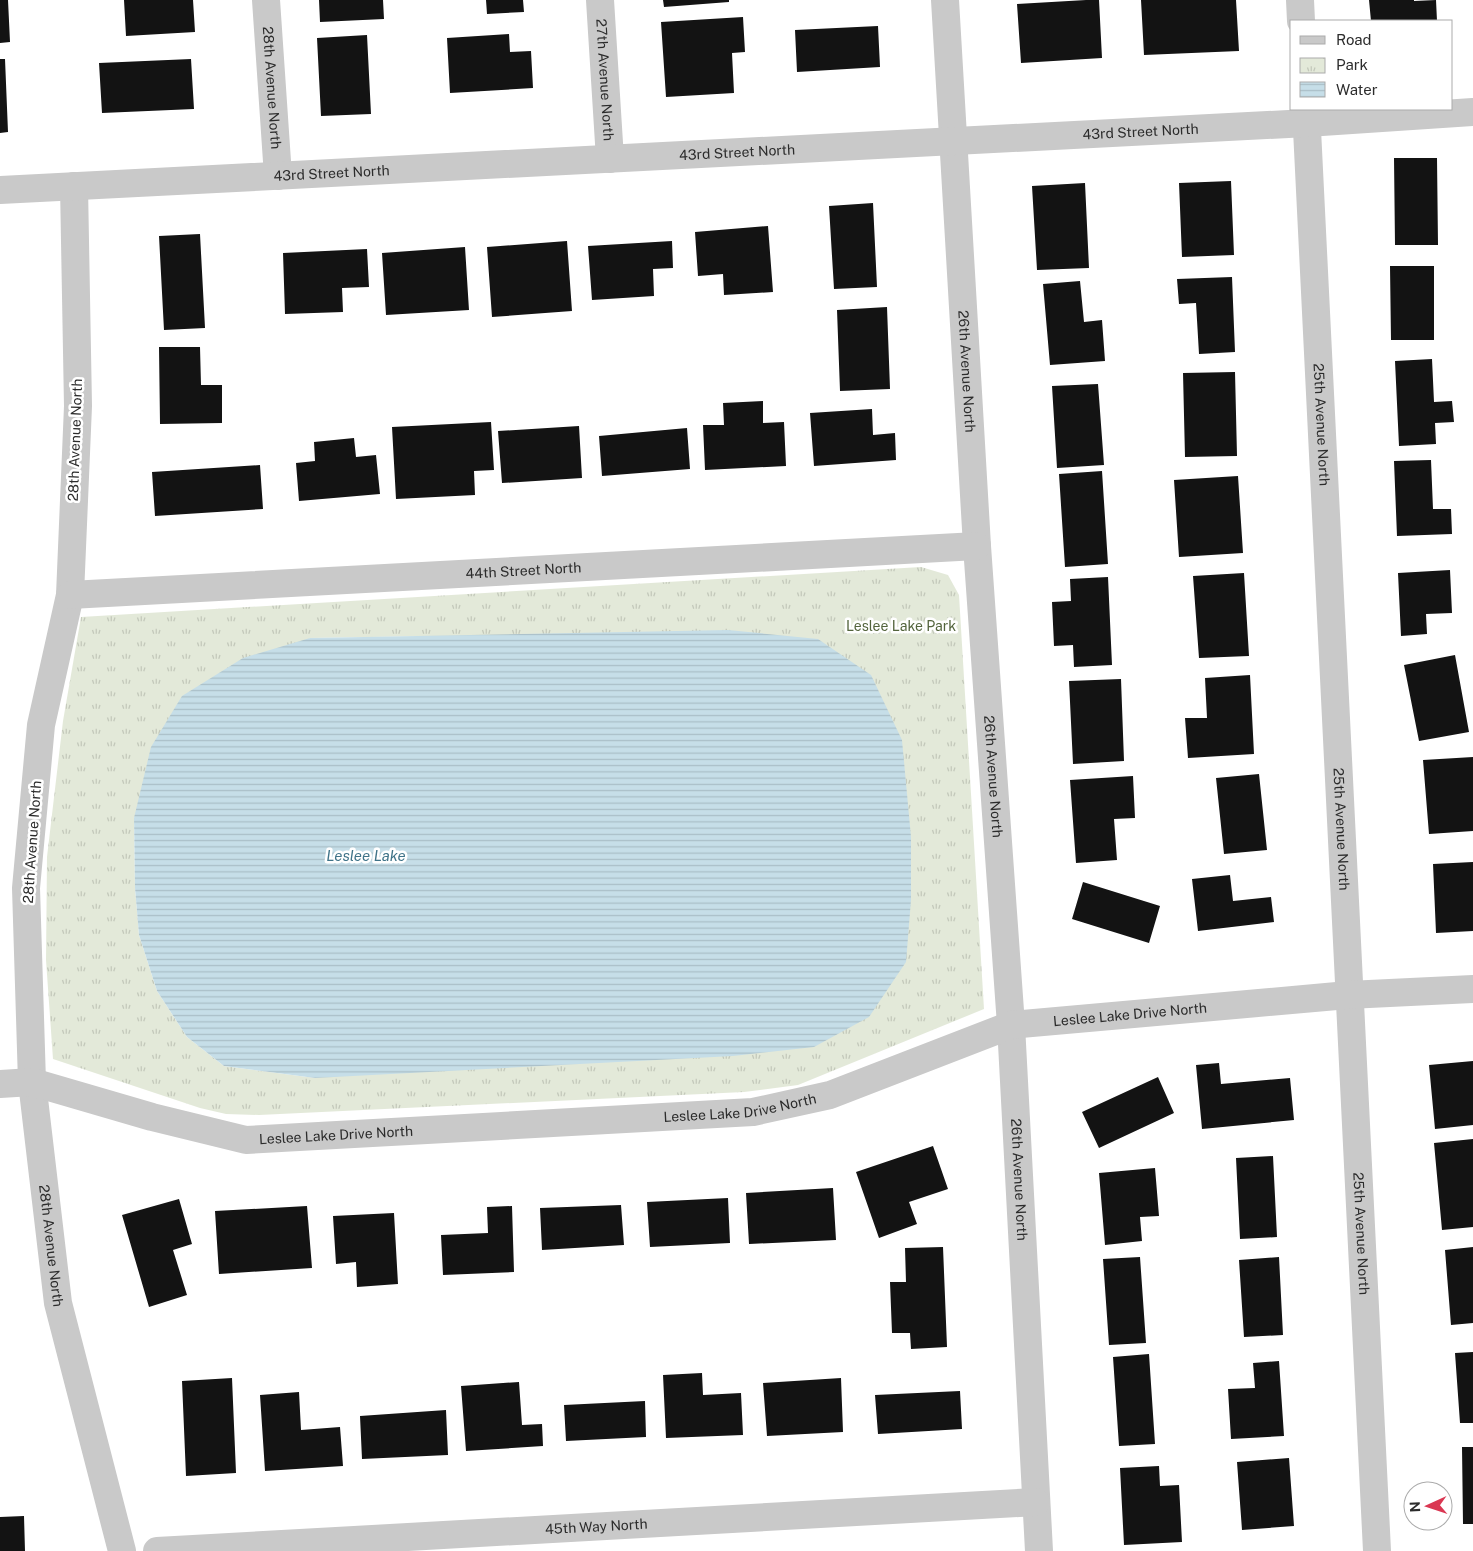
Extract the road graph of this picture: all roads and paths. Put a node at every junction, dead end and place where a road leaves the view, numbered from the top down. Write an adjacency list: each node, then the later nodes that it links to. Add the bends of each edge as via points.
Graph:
1 (266, 0): 10 (street, 28th Avenue North)
2 (600, 0): 9 (street, 27th Avenue North)
3 (945, 0): 8 (street, 26th Avenue North)
4 (1300, 0): 5 (street)
5 (1301, 20)
6 (1473, 112): 7 (street, 43rd Street North)
7 (1306, 116): 8 (street, 43rd Street North); 16 (street, 25th Avenue North)
8 (954, 142): 9 (street, 43rd Street North); 13 (street, 26th Avenue North)
9 (610, 159): 10 (street, 43rd Street North)
10 (278, 176): 11 (street, 43rd Street North)
11 (74, 186): 12 (street, 43rd Street North); 14 (street, 28th Avenue North, via 78,406)
12 (0, 190)
13 (977, 546): 14 (street, 44th Street North); 17 (street, 26th Avenue North)
14 (70, 595): 18 (street, 28th Avenue North, via 41,724 26,888)
15 (1473, 989): 16 (street, Leslee Lake Drive North)
16 (1348, 996): 17 (street, Leslee Lake Drive North); 24 (street, 25th Avenue North)
17 (1011, 1025): 18 (street, Leslee Lake Drive North, via 830,1095 753,1112 246,1140); 20 (street, 26th Avenue North)
18 (32, 1082): 19 (street, Leslee Lake Drive North); 21 (street, 28th Avenue North, via 58,1303)
19 (0, 1084)
20 (1036, 1502): 22 (street, 45th Way North); 23 (street, 26th Avenue North)
21 (122, 1551)
22 (157, 1551)
23 (1039, 1551)
24 (1377, 1551)

